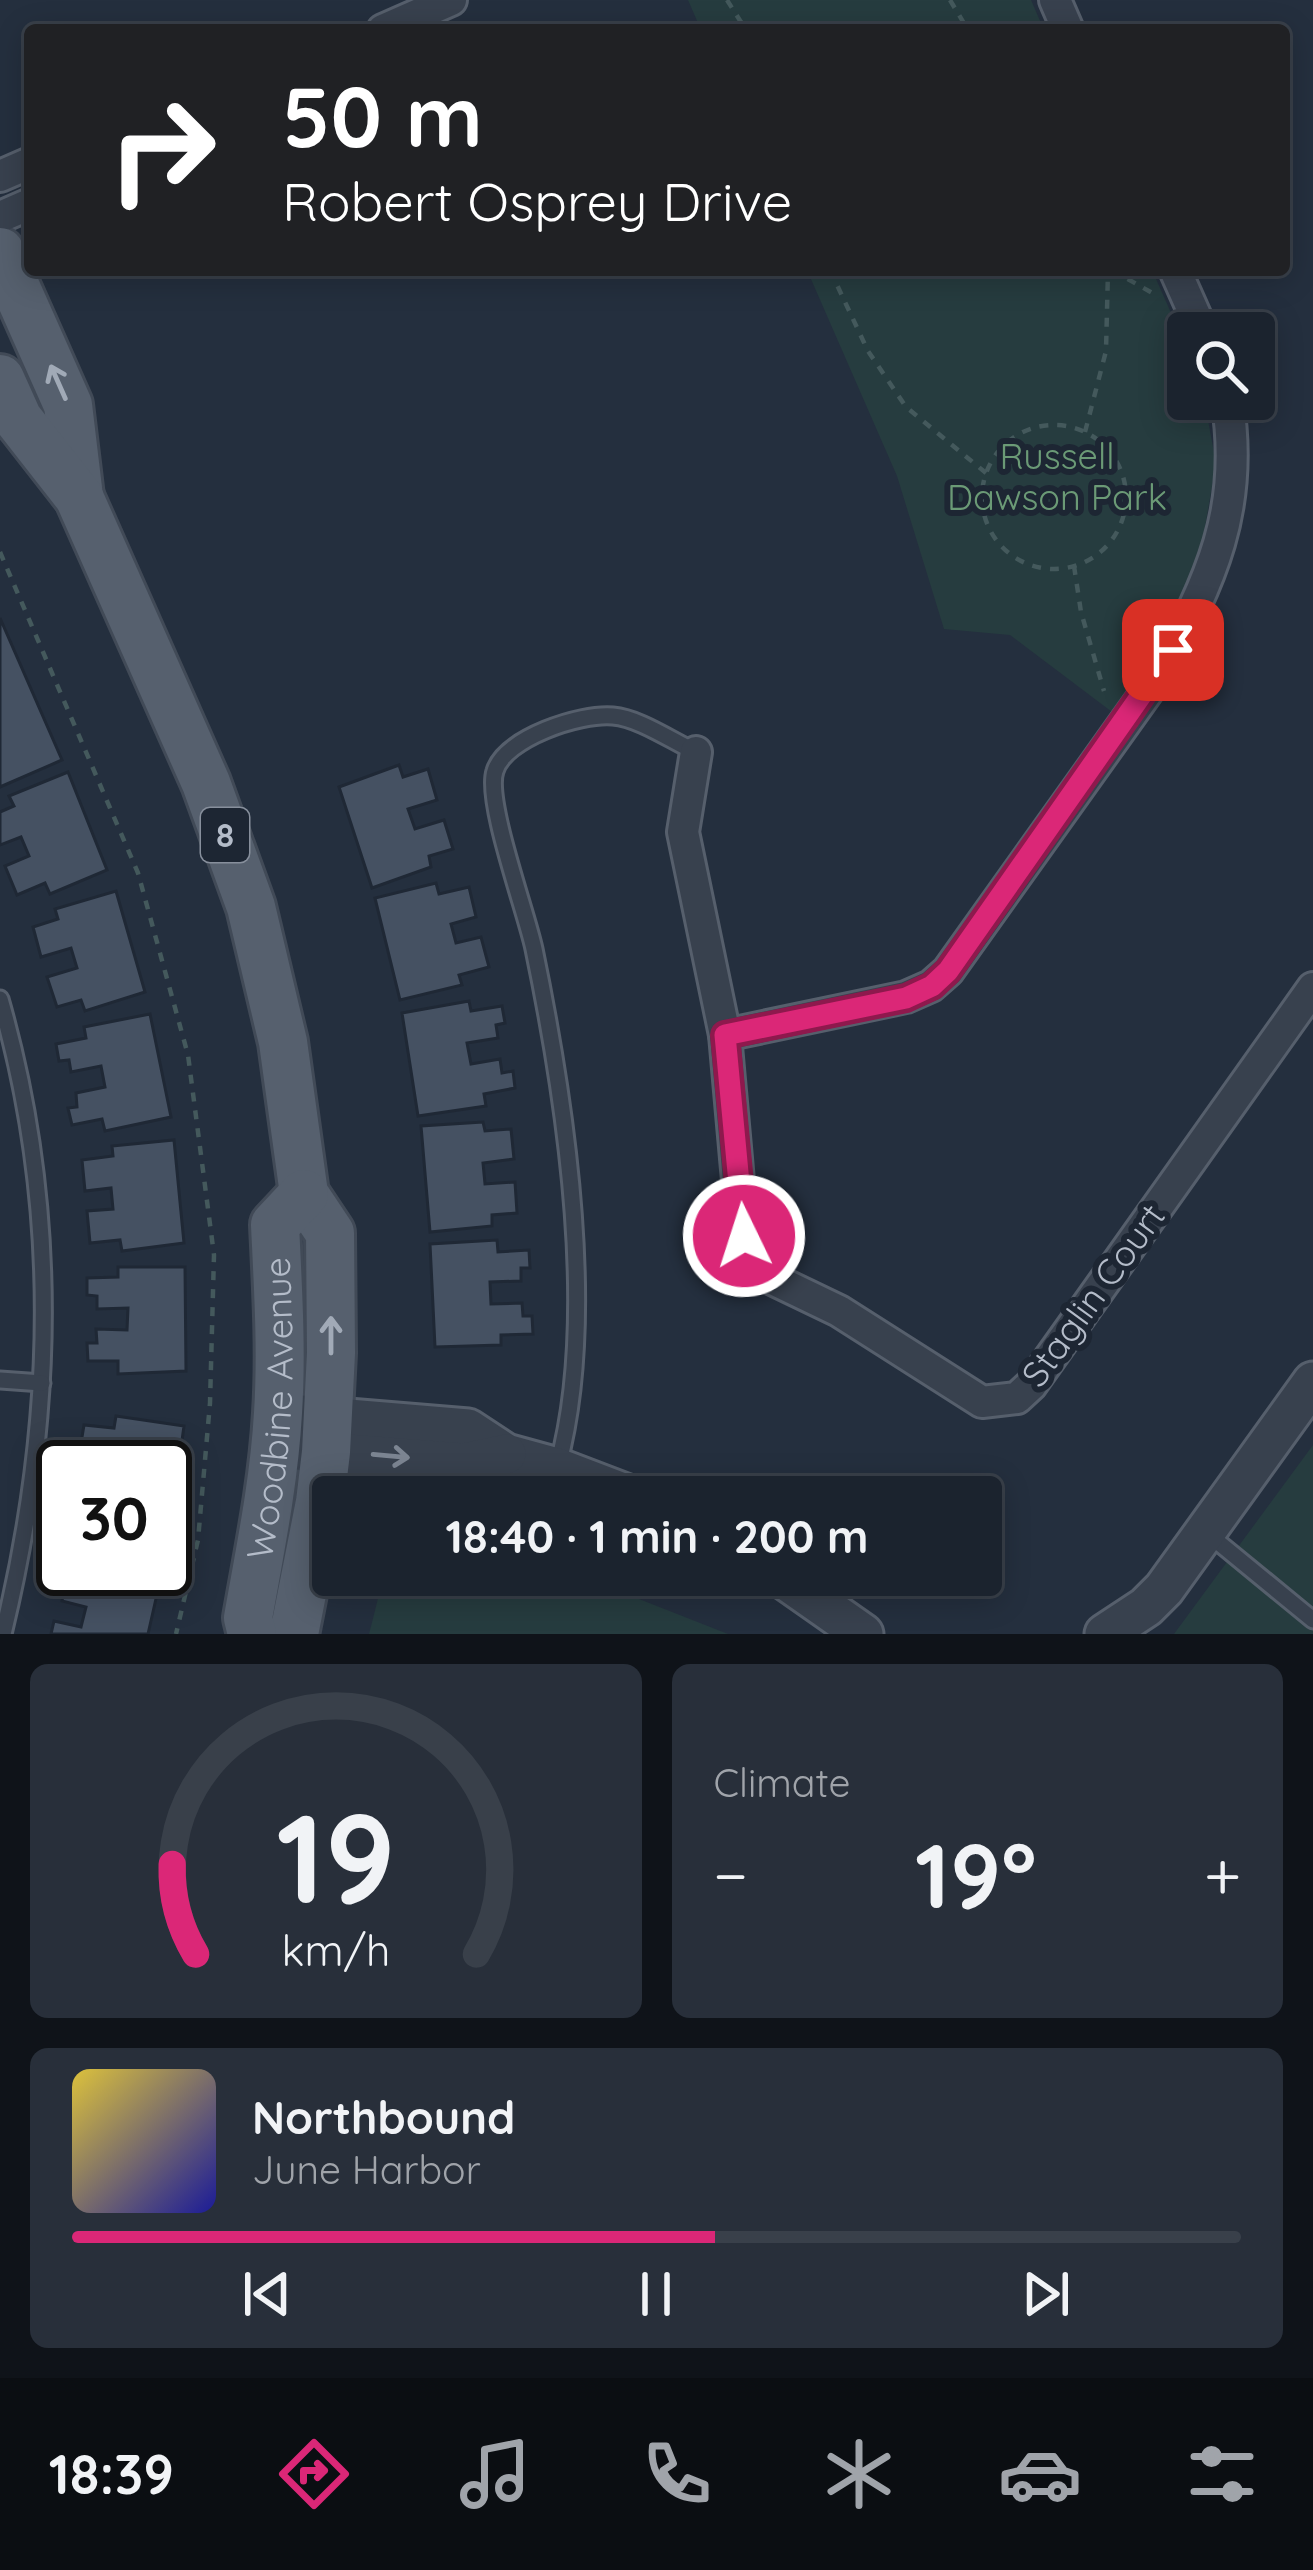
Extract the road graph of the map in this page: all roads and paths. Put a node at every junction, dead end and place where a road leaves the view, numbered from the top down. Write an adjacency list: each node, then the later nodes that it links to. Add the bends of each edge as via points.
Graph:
1 (451, 0): 5 (street)
2 (727, 0): 4 (path)
3 (739, 0): 4 (path)
4 (735, 8): 6 (path)
5 (397, 24)
6 (743, 24)
7 (0, 252): 18 (main road, Woodbine Avenue / 8, one-way to 7, via 68,405)
8 (833, 276): 17 (path, via 906,407)
9 (1110, 276): 16 (path, via 1106,351)
10 (1121, 276): 12 (path)
11 (1178, 276): 13 (street)
12 (1155, 294)
13 (1194, 312)
14 (0, 379): 18 (main road, Woodbine Avenue / 8, via 18,419)
15 (1229, 420): 25 (street, via 1231,503 1188,624 948,971 906,998)
16 (1085, 432): 17 (path, via 1034,427 1003,446); 20 (path, via 1120,470 1125,510 1107,546)
17 (986, 473): 20 (path, via 983,506 997,541 1030,565)
18 (80, 497): 26 (main road, Woodbine Avenue / 8, via 206,783 251,907 284,1042)
19 (0, 552): 38 (path, via 138,873 188,1055 214,1255 211,1403 198,1540)
20 (1074, 566): 21 (path)
21 (1104, 691)
22 (696, 752): 25 (street, Staglin Court, via 682,832); 32 (lane, via 617,716 598,716 529,736 494,772 544,996 566,1145 572,1415)
23 (1313, 988): 25 (street, Staglin Court, via 1030,1385 1000,1402 962,1392 748,1261)
24 (0, 999): 29 (lane, via 37,1177)
25 (725, 1035)
26 (304, 1193): 30 (main road, Woodbine Avenue, via 275,1225); 31 (main road, Woodbine Avenue / 8, one-way to 26, via 330,1232)
27 (0, 1380): 29 (lane)
28 (1313, 1382): 34 (street)
29 (42, 1383): 37 (lane, via 36,1468)
30 (277, 1431): 31 (street); 39 (main road, Woodbine Avenue)
31 (327, 1435): 32 (street, via 463,1462 506,1454); 40 (main road, Woodbine Avenue / 8)
32 (557, 1468): 33 (street)
33 (578, 1476)
34 (1205, 1532): 36 (lane); 42 (street, via 1164,1589)
35 (809, 1596): 41 (street)
36 (1313, 1620)
37 (3, 1634)
38 (176, 1634)
39 (252, 1634)
40 (294, 1634)
41 (863, 1634)
42 (1105, 1634)

